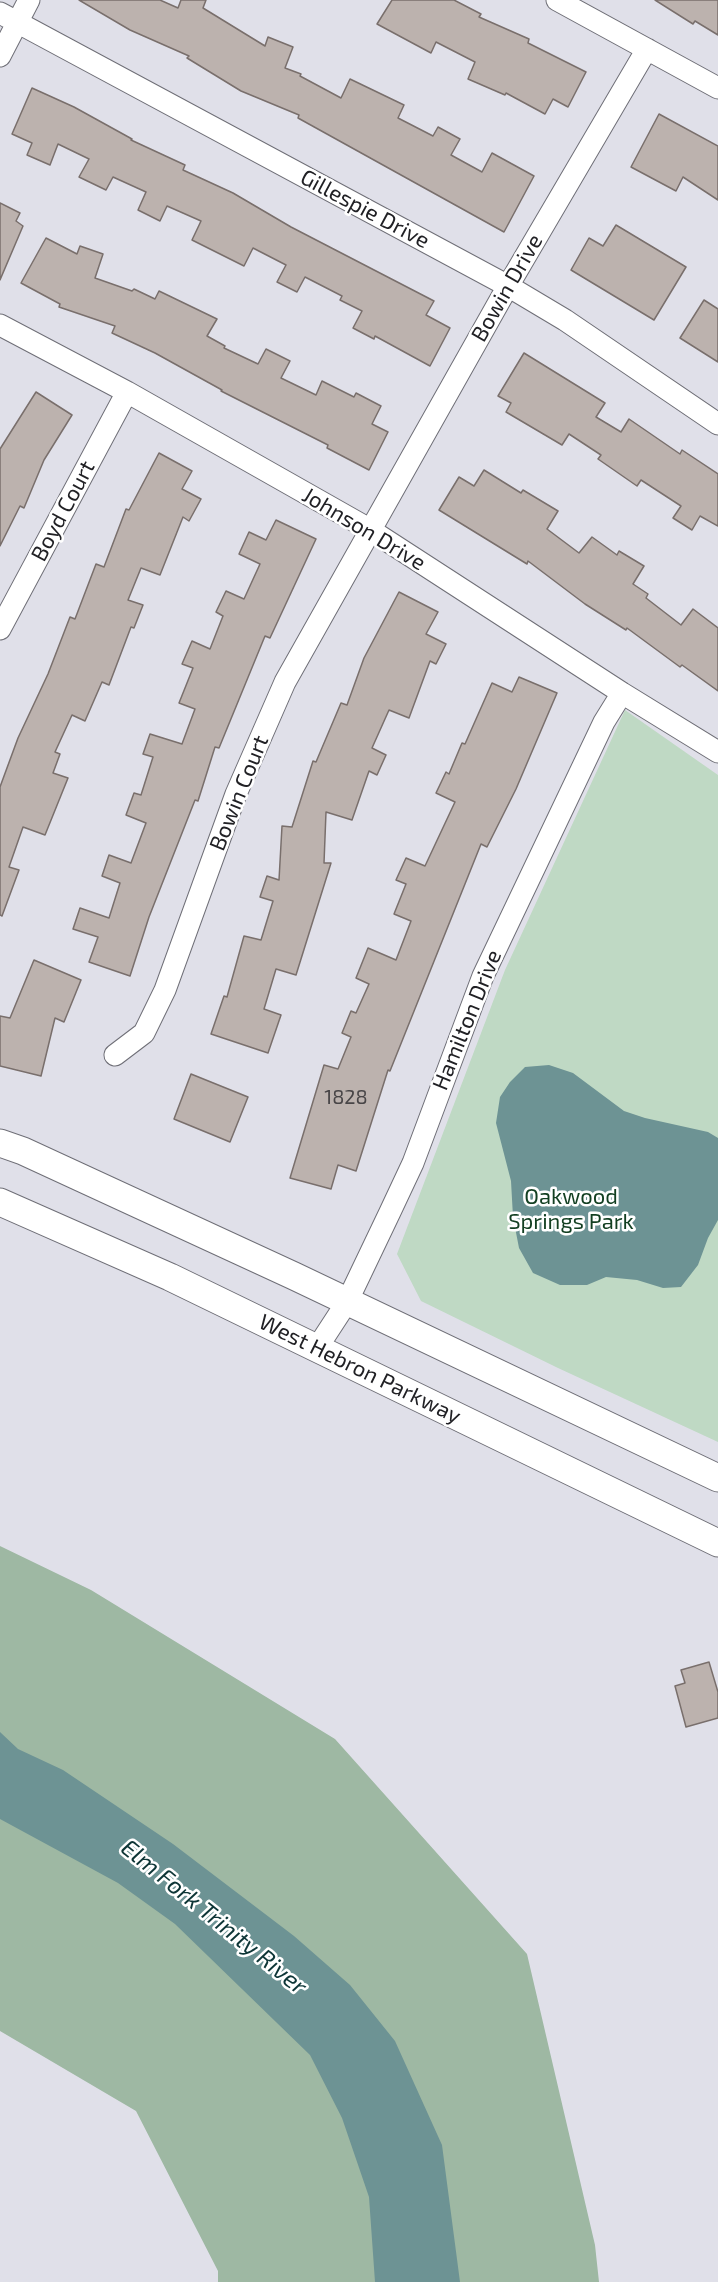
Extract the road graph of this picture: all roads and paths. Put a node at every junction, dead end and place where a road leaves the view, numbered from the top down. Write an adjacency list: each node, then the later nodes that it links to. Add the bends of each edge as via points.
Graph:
1 (29, 0): 3 (street)
2 (556, 0): 4 (street)
3 (9, 17): 5 (street); 7 (street, Gillespie Drive)
4 (646, 49): 6 (street); 7 (street, Bowin Drive)
5 (0, 56)
6 (718, 88)
7 (508, 286): 10 (street, Gillespie Drive); 11 (street, Bowin Drive)
8 (0, 325): 9 (street, Johnson Drive)
9 (127, 392): 11 (street, Johnson Drive); 12 (street, Boyd Court)
10 (718, 424)
11 (369, 530): 13 (street, Johnson Drive); 15 (street, Bowin Court, via 285,682 236,794 165,990 144,1033)
12 (0, 629)
13 (621, 693): 14 (street, Johnson Drive); 18 (street, Hamilton Drive, via 599,731 483,976 413,1163)
14 (718, 752)
15 (115, 1055)
16 (0, 1143): 18 (main road)
17 (0, 1202): 19 (main road, West Hebron Parkway)
18 (347, 1302): 19 (street, Hamilton Drive); 20 (main road)
19 (317, 1348): 21 (main road, West Hebron Parkway)
20 (718, 1478)
21 (718, 1543)

